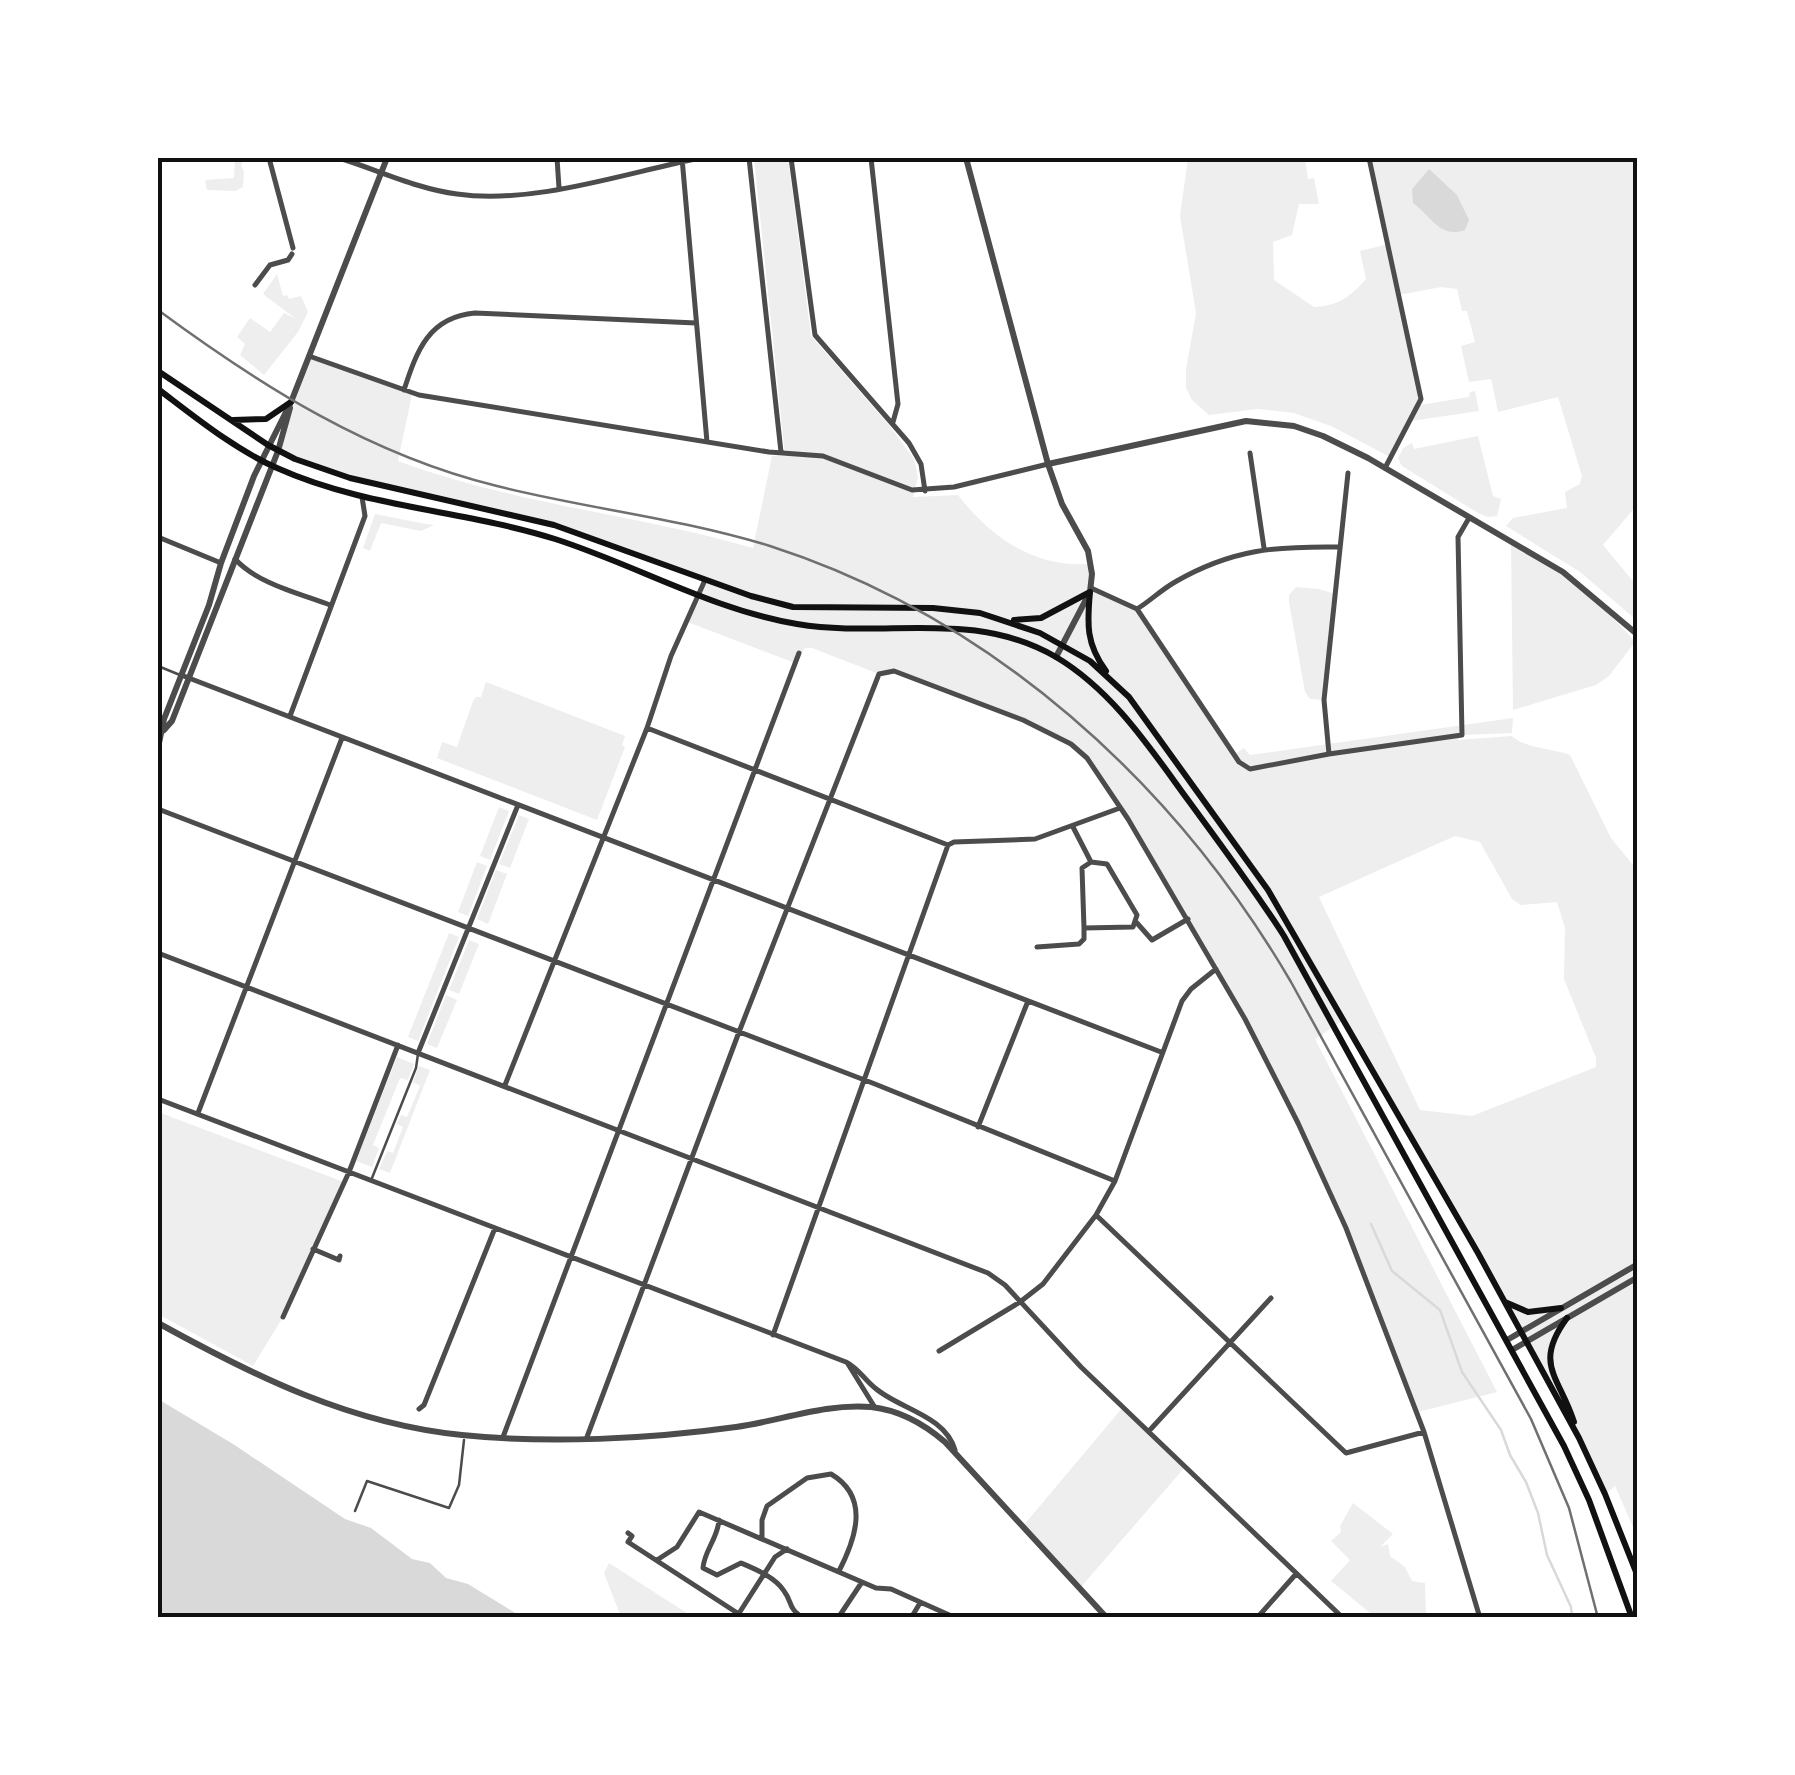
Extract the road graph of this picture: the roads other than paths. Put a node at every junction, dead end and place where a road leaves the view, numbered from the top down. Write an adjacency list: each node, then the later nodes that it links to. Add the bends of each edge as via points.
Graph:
1 (269, 158): 14 (street, via 292,251)
2 (339, 158): 12 (street)
3 (388, 158): 12 (street)
4 (557, 158): 13 (street)
5 (700, 158): 11 (street)
6 (749, 158): 26 (street)
7 (791, 158): 22 (street, via 814,335)
8 (871, 158): 22 (street, via 898,404)
9 (966, 158): 29 (street)
10 (1369, 158): 31 (street, via 1421,399)
11 (682, 159): 13 (street); 15 (street)
12 (382, 172): 13 (street, via 470,196); 16 (street)
13 (559, 188)
14 (255, 285)
15 (696, 323): 19 (street, via 452,316 430,334); 23 (street)
16 (309, 356): 19 (street); 20 (street)
17 (158, 370): 21 (main road)
18 (158, 389): 28 (main road)
19 (404, 390): 23 (street)
20 (291, 402): 21 (main road, via 266,419); 24 (street); 25 (street)
21 (221, 416): 24 (main road)
22 (893, 423): 33 (street, via 918,458)
23 (707, 442): 26 (street)
24 (268, 445): 25 (main road); 28 (street)
25 (278, 451): 30 (street); 41 (main road, via 350,478 554,525)
26 (781, 452): 33 (street, via 822,456 904,489)
27 (1250, 452): 38 (street)
28 (261, 460): 30 (main road); 40 (street)
29 (1048, 464): 31 (street, via 1259,420 1323,436); 33 (street); 42 (street, via 1088,552)
30 (272, 466): 34 (main road); 39 (street)
31 (1384, 468): 35 (street)
32 (1348, 473): 37 (street)
33 (925, 490)
34 (362, 497): 43 (main road, via 552,538); 44 (street, via 366,512)
35 (1469, 518): 47 (street, via 1563,572); 58 (street, via 1458,537 1462,736)
36 (158, 537): 40 (street)
37 (1340, 547): 38 (street); 58 (street, via 1324,700)
38 (1264, 548): 45 (street, via 1186,576)
39 (235, 559): 44 (street, via 267,581); 52 (street)
40 (221, 563): 52 (street)
41 (705, 580): 43 (street); 46 (main road, via 794,607 944,608)
42 (1090, 590): 45 (street); 46 (main road, via 1041,618); 48 (street); 53 (main road, via 1089,646)
43 (699, 594): 50 (main road, via 803,625 971,628); 55 (street)
44 (331, 606): 54 (street)
45 (1137, 609): 58 (street, via 1243,766)
46 (1008, 620): 48 (main road)
47 (1638, 635)
48 (1063, 644): 50 (street); 53 (main road)
49 (799, 653): 59 (street)
50 (1056, 658): 115 (main road, via 1134,726 1259,896)
51 (158, 666): 52 (lane)
52 (185, 676): 54 (street); 57 (street)
53 (1112, 679): 107 (main road, via 1268,890)
54 (290, 716): 56 (street)
55 (646, 728): 59 (street); 65 (street)
56 (343, 737): 61 (street); 67 (street)
57 (158, 748)
58 (1329, 754)
59 (755, 770): 60 (street); 69 (street)
60 (830, 802): 63 (street, via 879,674 894,671 1070,744); 66 (street); 70 (street)
61 (518, 805): 65 (street); 73 (street)
62 (158, 808): 67 (street)
63 (1120, 808): 64 (street); 71 (street)
64 (1073, 827): 66 (street, via 1035,838); 68 (street)
65 (603, 838): 69 (street); 78 (street)
66 (948, 845): 77 (street)
67 (295, 861): 73 (street); 80 (street)
68 (1091, 862): 72 (street, via 1108,864); 74 (street, via 1082,868)
69 (714, 880): 70 (street); 82 (street)
70 (787, 908): 77 (street); 83 (street)
71 (1188, 919): 72 (street, via 1152,940); 79 (street)
72 (1137, 923): 74 (street)
73 (468, 928): 78 (street); 86 (street)
74 (1084, 928): 75 (street, via 1079,944)
75 (1037, 947)
76 (158, 953): 80 (street)
77 (909, 956): 81 (street); 87 (street)
78 (554, 962): 82 (street); 88 (street)
79 (1216, 969): 85 (street, via 1182,1001); 124 (street, via 1298,1122)
80 (248, 987): 84 (street); 90 (street)
81 (1028, 1001): 85 (street); 91 (street)
82 (666, 1004): 83 (street); 92 (street)
83 (739, 1032): 87 (street); 93 (street)
84 (398, 1045): 86 (street); 94 (street)
85 (1161, 1052): 96 (street)
86 (418, 1053): 88 (street); 95 (lane)
87 (864, 1080): 91 (street); 97 (street)
88 (505, 1086): 92 (street)
89 (158, 1099): 90 (street)
90 (198, 1113): 94 (street)
91 (978, 1127): 96 (street)
92 (619, 1129): 93 (street); 102 (street)
93 (693, 1159): 97 (street); 105 (street)
94 (349, 1172): 95 (street); 100 (street)
95 (371, 1181): 99 (street)
96 (1115, 1182): 98 (street)
97 (819, 1208): 108 (street, via 988,1273); 113 (street)
98 (1096, 1215): 108 (street); 117 (street)
99 (495, 1228): 102 (street); 122 (street)
100 (314, 1249): 101 (street); 110 (street)
101 (340, 1256)
102 (571, 1257): 105 (street); 125 (street)
103 (1638, 1264): 109 (street)
104 (1638, 1277): 111 (street)
105 (644, 1285): 113 (street); 126 (street)
106 (1271, 1298): 117 (street)
107 (1504, 1301): 109 (main road, via 1528,1312); 114 (main road)
108 (1020, 1302): 119 (street); 123 (street)
109 (1561, 1308): 114 (street)
110 (283, 1317)
111 (1567, 1318): 116 (street); 127 (main road, via 1552,1338 1549,1363)
112 (158, 1323): 125 (street, via 252,1374 348,1411 422,1430)
113 (773, 1334): 120 (street)
114 (1522, 1334): 115 (street); 116 (main road)
115 (1507, 1340): 118 (main road)
116 (1527, 1343): 118 (street); 127 (main road)
117 (1230, 1344): 123 (street); 124 (street, via 1346,1453)
118 (1512, 1350): 151 (main road, via 1589,1500)
119 (939, 1351)
120 (846, 1362): 121 (street); 129 (street, via 936,1425)
121 (875, 1408): 126 (street, via 830,1408 690,1433); 129 (street, via 918,1422)
122 (418, 1409)
123 (1149, 1432): 138 (street)
124 (1424, 1432): 150 (street)
125 (503, 1437): 126 (street)
126 (588, 1437)
127 (1578, 1438): 139 (main road)
128 (464, 1440): 130 (lane, via 459,1485 448,1508 367,1482)
129 (955, 1453): 147 (street)
130 (355, 1511)
131 (719, 1520): 133 (street); 135 (street, via 699,1512 676,1547); 137 (street, via 703,1568 717,1575 741,1563)
132 (628, 1534): 135 (street, via 628,1542)
133 (761, 1538): 134 (street); 136 (street, via 768,1506 807,1478 831,1474 858,1513)
134 (788, 1549): 136 (street); 137 (street)
135 (657, 1560): 142 (street)
136 (839, 1571): 140 (street)
137 (764, 1574): 142 (street); 143 (street)
138 (1296, 1574): 148 (street); 149 (street)
139 (1638, 1577)
140 (862, 1582): 141 (street); 144 (street)
141 (921, 1602): 145 (street); 146 (street)
142 (740, 1616)
143 (802, 1618)
144 (838, 1618)
145 (911, 1618)
146 (956, 1618)
147 (1107, 1618)
148 (1257, 1618)
149 (1343, 1618)
150 (1480, 1618)
151 (1632, 1618)

